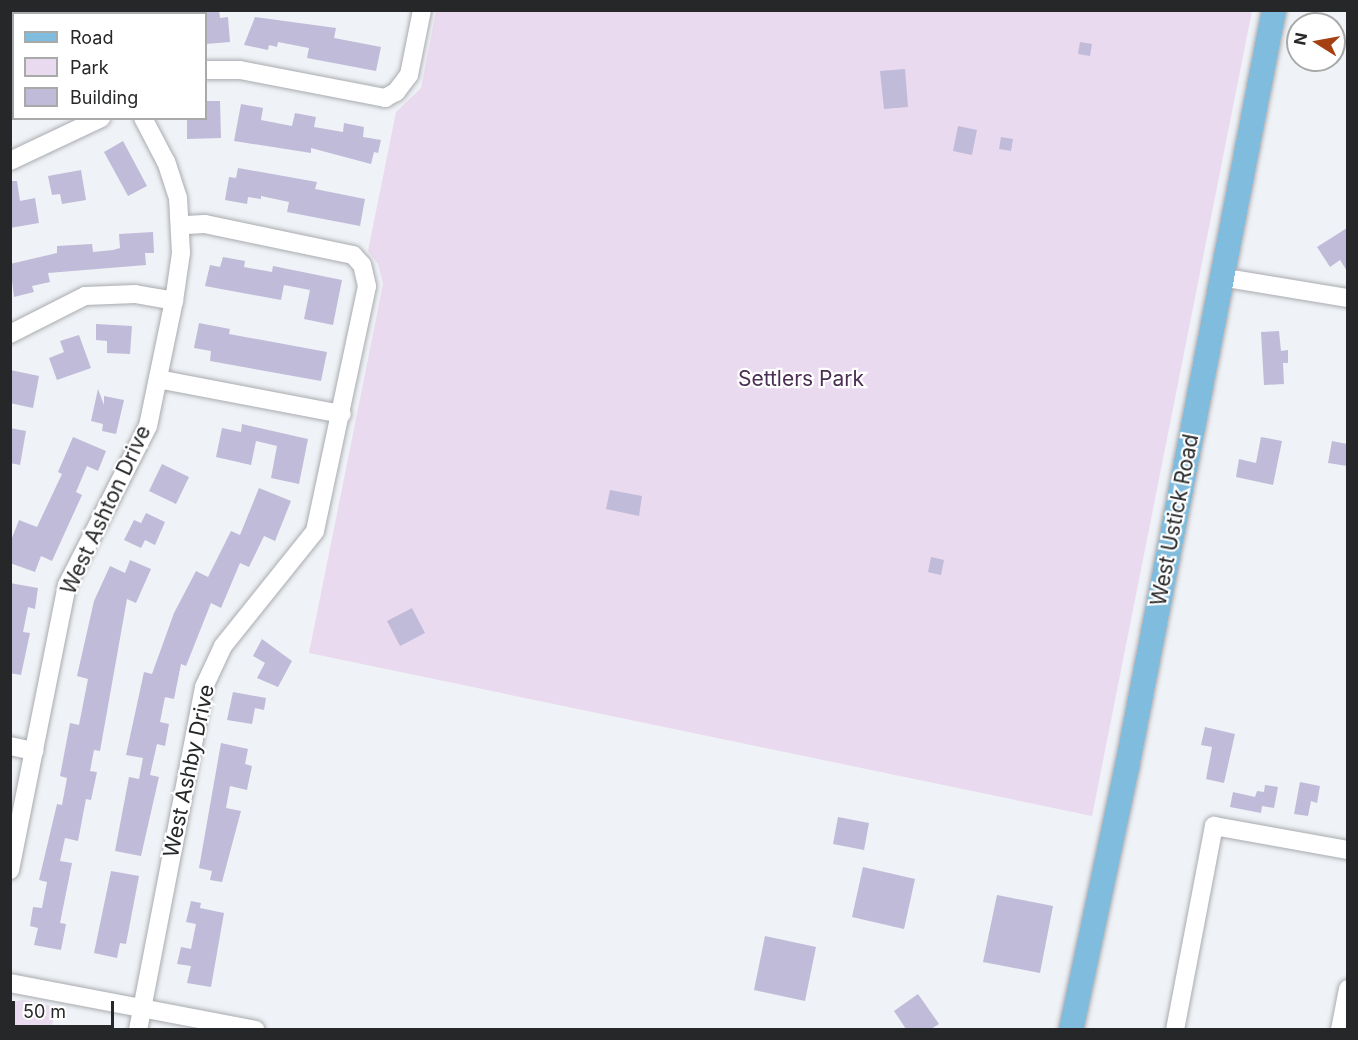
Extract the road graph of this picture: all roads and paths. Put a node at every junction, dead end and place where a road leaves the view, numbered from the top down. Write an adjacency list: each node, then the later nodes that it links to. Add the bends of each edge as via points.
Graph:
1 (422, 10): 3 (street, via 409,75 394,94 374,99 240,70)
2 (1274, 10): 8 (main road, West Ustick Road)
3 (207, 70)
4 (97, 120): 6 (street)
5 (144, 120): 7 (street, West Ashton Drive, via 166,162)
6 (10, 160)
7 (182, 225): 10 (street, West Ashton Drive); 13 (street, West Ashby Drive, via 204,224 340,251 353,255 362,265 367,286)
8 (1221, 277): 9 (street); 23 (main road, West Ustick Road, via 1127,767)
9 (1347, 298)
10 (174, 301): 11 (street, via 135,294 85,297); 12 (street, West Ashton Drive)
11 (10, 334)
12 (158, 379): 13 (street); 15 (street, West Ashton Drive, via 144,434 67,585)
13 (342, 414): 20 (street, West Ashby Drive, via 315,531 223,646 204,687)
14 (10, 746): 15 (street)
15 (34, 751): 17 (street, West Ashton Drive)
16 (1347, 850): 24 (street, via 1214,826)
17 (10, 870)
18 (10, 983): 20 (street)
19 (1347, 989): 25 (street)
20 (142, 1007): 21 (street, West Ashby Drive); 22 (street)
21 (138, 1029)
22 (256, 1029)
23 (1071, 1029)
24 (1175, 1029)
25 (1340, 1029)

